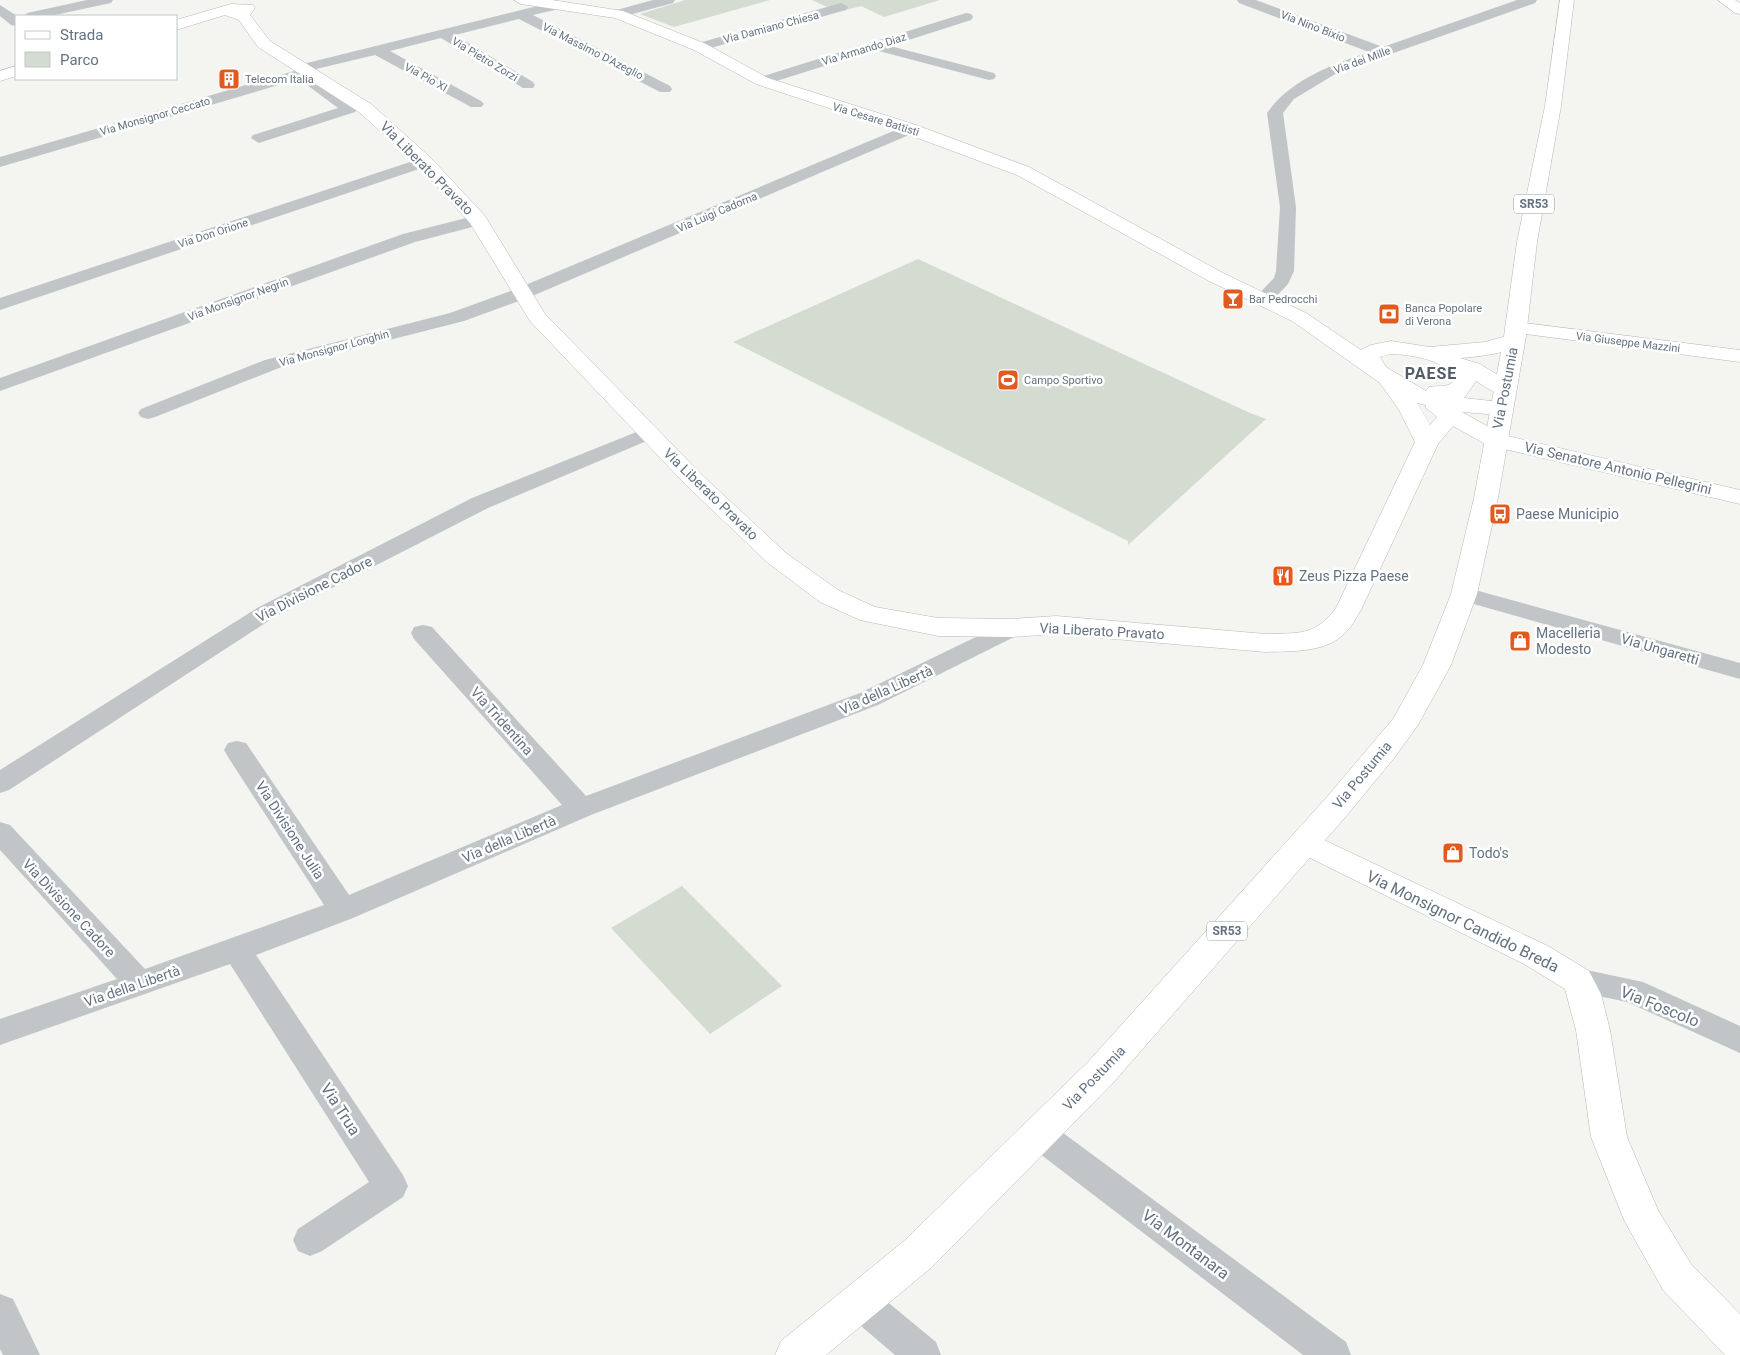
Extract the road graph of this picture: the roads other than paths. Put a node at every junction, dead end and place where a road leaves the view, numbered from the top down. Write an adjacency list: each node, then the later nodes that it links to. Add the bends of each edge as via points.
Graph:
1 (106, 0): 13 (street)
2 (668, 0): 12 (street)
3 (1244, 0): 21 (street, Via Nino Bixio)
4 (1530, 0): 21 (street, Via dei Mille)
5 (1568, 0): 39 (street, Via Postumia / SR53, via 1553,106 1527,242)
6 (1725, 0): 11 (street)
7 (521, 7): 12 (street, Via Cesare Battisti, via 554,6); 17 (street, Via Monsignor Ceccato); 28 (street, Via Massimo D'Azeglio)
8 (841, 8): 19 (street, Via Damiano Chiesa)
9 (0, 9): 15 (street)
10 (244, 9): 16 (street); 23 (street, Via Liberato Pravato, via 260,41)
11 (1740, 10)
12 (618, 14): 19 (street, Via Cesare Battisti)
13 (37, 15)
14 (966, 17): 18 (street, Via Armando Diaz)
15 (15, 21)
16 (178, 24)
17 (442, 33): 20 (street, Via Monsignor Ceccato); 27 (street, Via Pietro Zorzi)
18 (875, 46): 25 (street); 26 (street, Via Armando Diaz)
19 (700, 47): 26 (street, Via Cesare Battisti)
20 (377, 50): 23 (street, Via Monsignor Ceccato); 29 (street, Via Pio XI)
21 (1382, 52): 36 (street, Via dei Mille, via 1332,70 1289,96 1275,113 1288,207 1285,271 1282,280)
22 (15, 71): 24 (street)
23 (305, 71): 31 (street, via 350,109); 32 (street, Via Monsignor Ceccato); 33 (street, Via Liberato Pravato, via 366,108)
24 (0, 76)
25 (988, 76)
26 (762, 81): 30 (street, Via Cesare Battisti)
27 (528, 85)
28 (665, 89)
29 (476, 104)
30 (910, 129): 35 (street, Via Luigi Cadorna); 36 (street, Via Cesare Battisti, via 1023,171 1216,277)
31 (259, 138)
32 (0, 162)
33 (425, 162): 34 (street, Via Liberato Pravato); 37 (street, Via Don Orione)
34 (478, 220): 35 (street, Via Liberato Pravato); 45 (street, Via Monsignor Negrin, via 409,238)
35 (523, 293): 48 (street, Via Monsignor Longhin, via 457,317 272,364); 49 (street, Via Liberato Pravato, via 537,316)
36 (1263, 299): 38 (street, Via Cesare Battisti)
37 (0, 304)
38 (1308, 322): 40 (street); 44 (street)
39 (1515, 334): 41 (street, via 1494,348 1471,352); 42 (street, Via Giuseppe Mazzini); 46 (street, Via Postumia / SR53)
40 (1402, 347): 41 (street); 44 (street, via 1380,347 1369,354)
41 (1424, 352): 43 (street)
42 (1740, 356)
43 (1455, 363): 46 (street, via 1472,369); 47 (street, via 1467,376)
44 (1382, 375): 47 (street); 47 (street, Via Senatore Antonio Pellegrini, via 1427,399); 51 (street, via 1410,410)
45 (0, 385)
46 (1502, 398): 47 (street); 50 (street, Via Postumia / SR53)
47 (1452, 404): 50 (street, Via Senatore Antonio Pellegrini); 51 (street)
48 (148, 413)
49 (649, 433): 54 (street, Via Liberato Pravato, via 777,558 829,596 869,614 938,627); 58 (street, Via Divisione Cadore, via 480,503 265,613)
50 (1495, 440): 52 (street, Via Senatore Antonio Pellegrini); 53 (street, Via Postumia / SR53, via 1486,498)
51 (1427, 442): 54 (street, Via Liberato Pravato, via 1348,610 1336,628 1321,637 1286,644 1056,626)
52 (1740, 497)
53 (1464, 594): 56 (street, Via Ungaretti); 61 (street, Via Postumia / SR53, via 1437,665 1404,725)
54 (1011, 628): 59 (street, Via della Libertà, via 869,699)
55 (423, 633): 59 (street, Via Tridentina)
56 (1740, 671)
57 (237, 750): 62 (street, Via Divisione Julia)
58 (0, 783)
59 (581, 808): 62 (street, Via della Libertà)
60 (0, 832): 65 (street, Via Divisione Cadore)
61 (1305, 842): 64 (street, Via Monsignor Candido Breda, via 1536,955); 68 (street, Via Postumia / SR53, via 1100,1073)
62 (343, 910): 63 (street, Via della Libertà)
63 (237, 950): 65 (street, Via della Libertà); 69 (street, Via Trua, via 391,1186)
64 (1577, 980): 67 (street, Via Foscolo, via 1632,991); 72 (street, via 1593,1030 1609,1137 1643,1220 1677,1277)
65 (138, 983): 66 (street, Via della Libertà)
66 (0, 1032)
67 (1740, 1040)
68 (1039, 1134): 70 (street, Via Postumia / SR53, via 918,1254); 76 (street, Via Montanara)
69 (310, 1240)
70 (860, 1302): 74 (street, Via Postumia / SR53); 75 (street)
71 (0, 1311): 73 (street)
72 (1740, 1342)
73 (22, 1355)
74 (795, 1355)
75 (924, 1355)
76 (1333, 1355)

